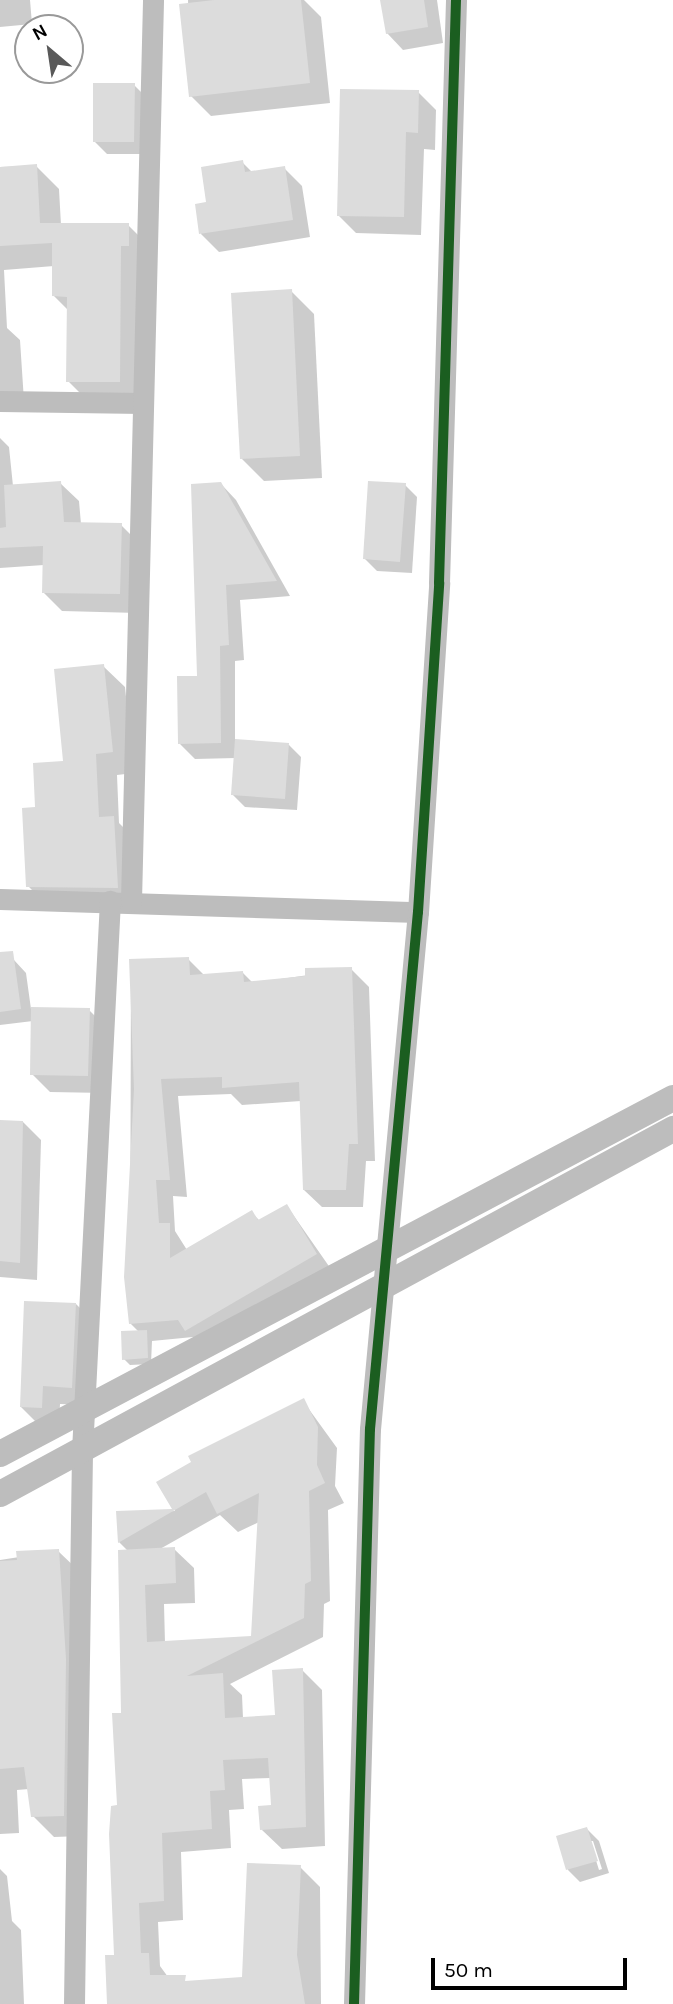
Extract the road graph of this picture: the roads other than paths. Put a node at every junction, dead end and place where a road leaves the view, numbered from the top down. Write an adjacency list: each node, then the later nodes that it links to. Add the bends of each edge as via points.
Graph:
1 (153, 0): 4 (street)
2 (456, 0): 8 (street, via 439,583)
3 (0, 401): 4 (street)
4 (143, 403): 7 (street)
5 (0, 899): 6 (street)
6 (110, 901): 7 (street); 13 (street)
7 (131, 901): 8 (street)
8 (418, 912): 11 (street)
9 (673, 1098): 11 (street)
10 (673, 1129): 12 (street)
11 (385, 1250): 12 (street); 13 (street)
12 (379, 1293): 14 (street); 18 (street, via 363,1573)
13 (85, 1409): 14 (street); 15 (street)
14 (82, 1451): 16 (street); 17 (street)
15 (0, 1454)
16 (0, 1494)
17 (74, 2004)
18 (354, 2004)

